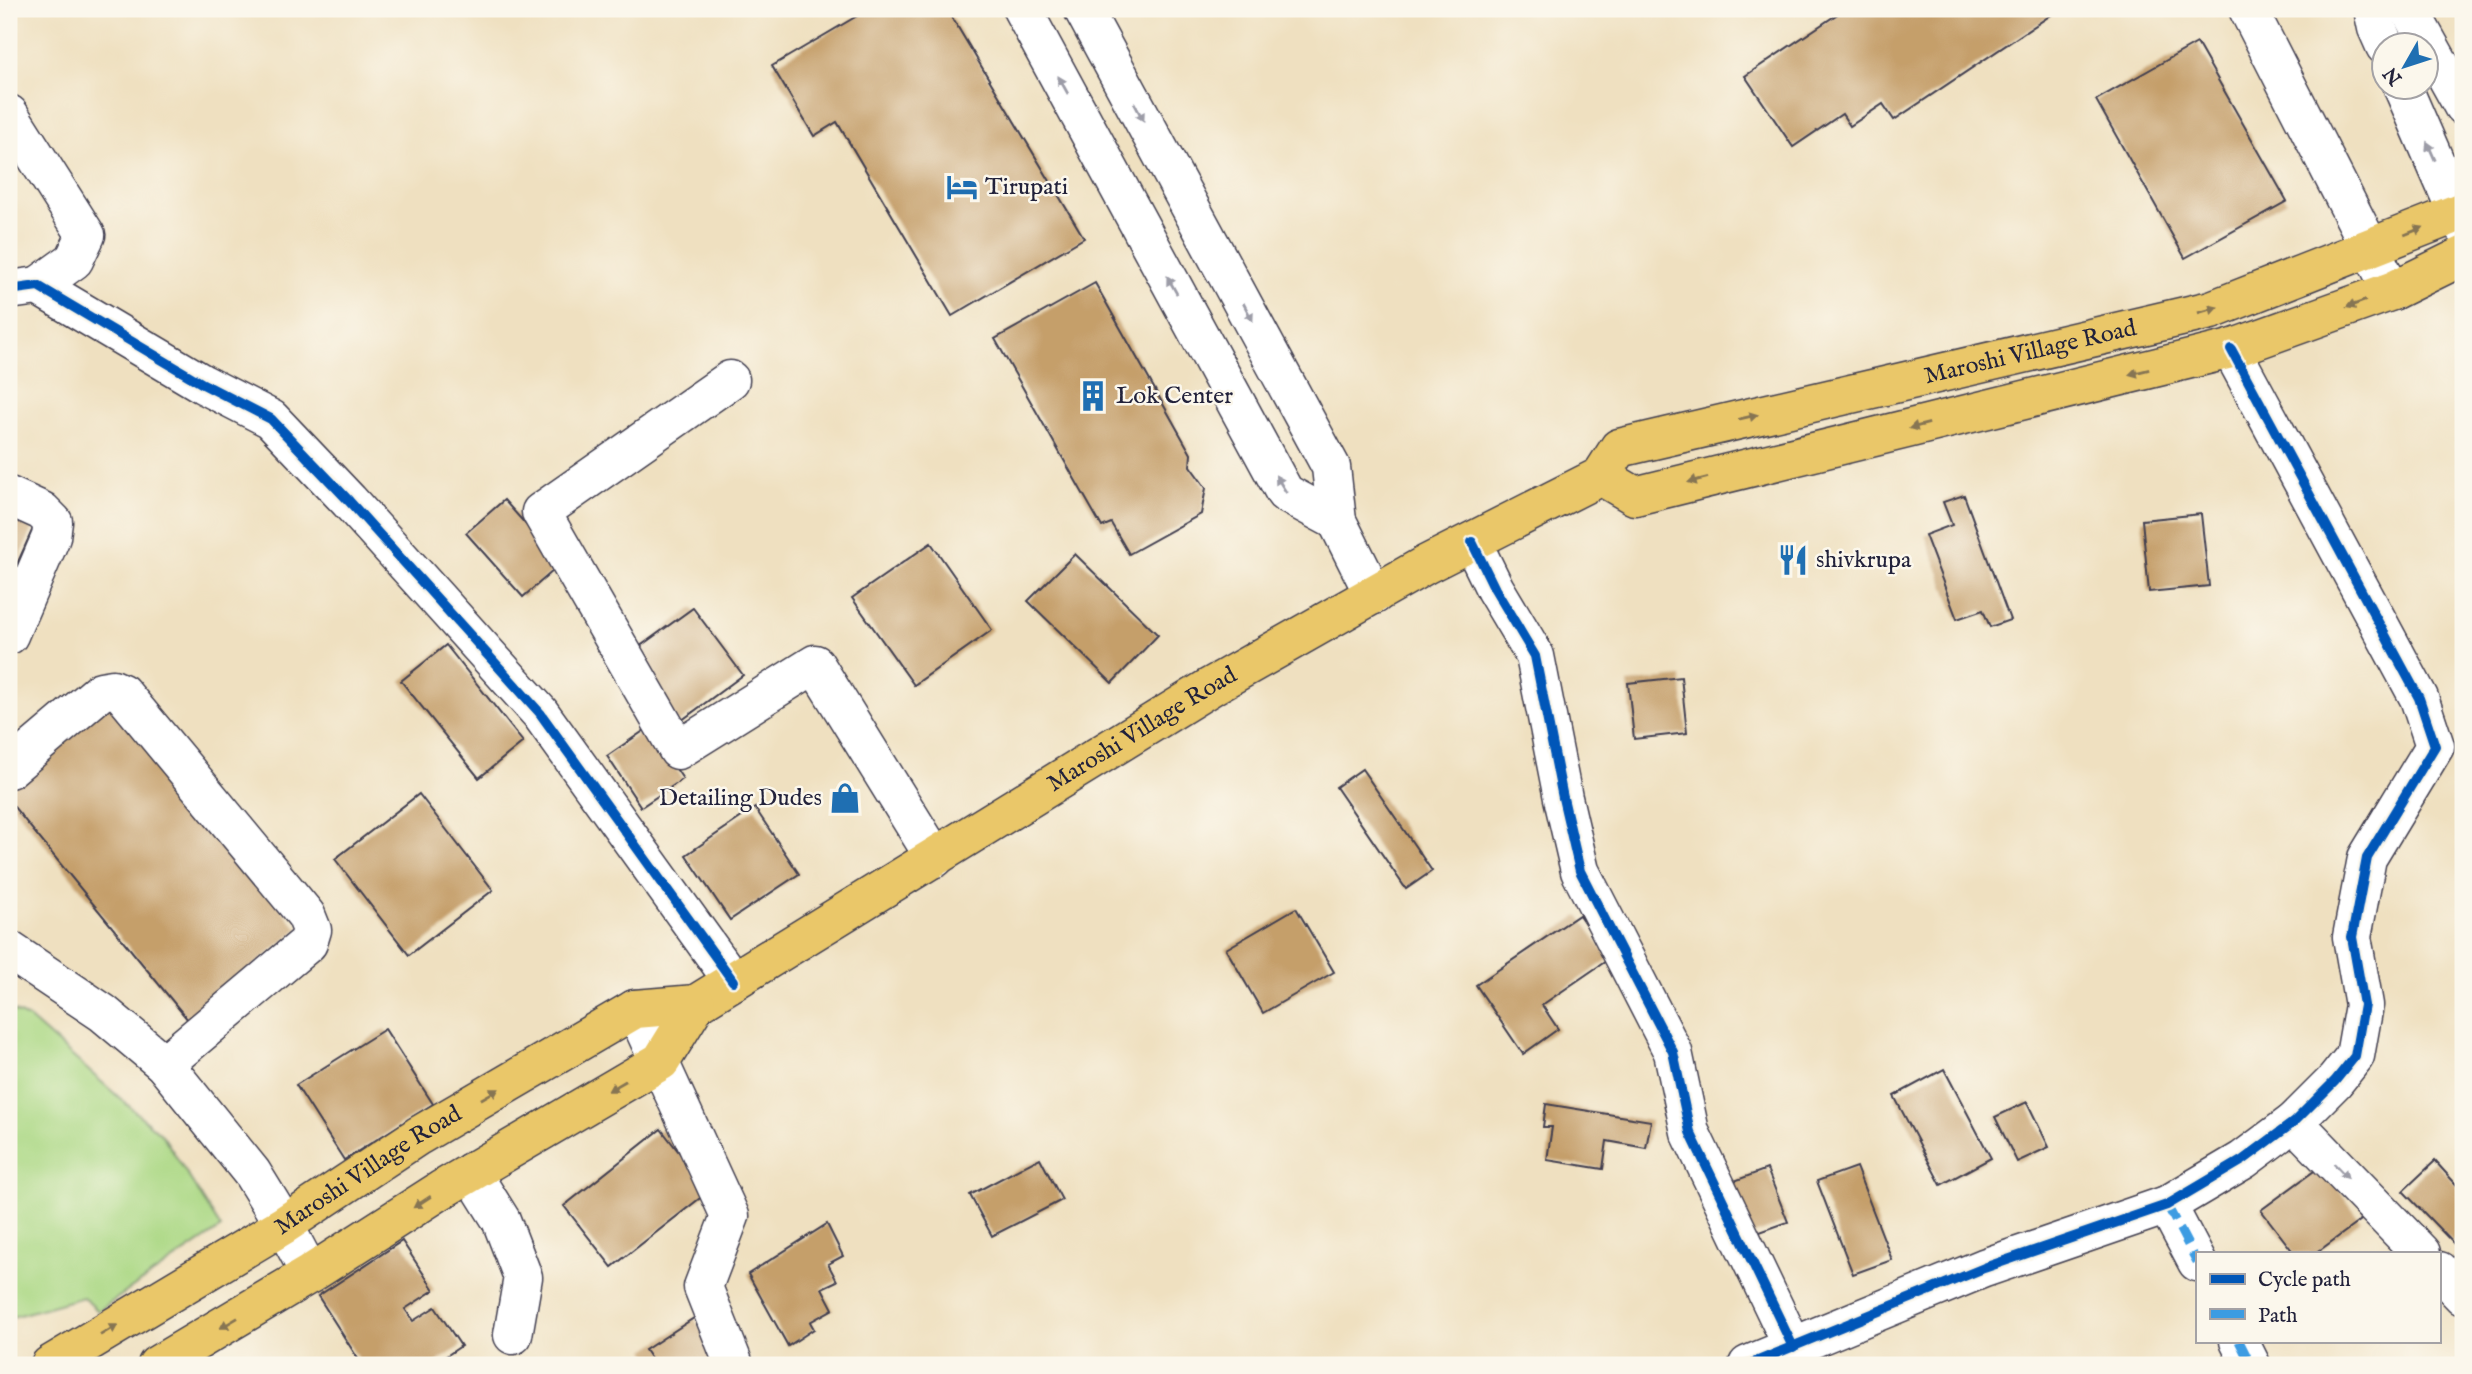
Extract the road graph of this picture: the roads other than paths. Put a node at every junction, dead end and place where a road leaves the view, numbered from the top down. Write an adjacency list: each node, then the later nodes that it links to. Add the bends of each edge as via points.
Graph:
1 (1022, 9): 19 (street, one-way to 1, via 1285,493)
2 (1083, 9): 19 (street, one-way to 19, via 1331,467)
3 (2248, 9): 11 (street)
4 (2373, 9): 6 (street)
5 (2409, 9): 8 (street)
6 (2379, 32)
7 (2409, 102): 10 (street, one-way to 7)
8 (2463, 106)
9 (9, 114): 13 (street, via 86,235 74,260)
10 (2462, 217): 11 (main road, Maroshi Village Road, one-way to 10)
11 (2369, 248): 14 (street); 17 (main road, Maroshi Village Road, one-way to 11, via 1619,448 2211,310)
12 (2463, 256): 14 (main road, Maroshi Village Road)
13 (23, 288): 27 (street, via 271,419 540,713)
14 (2392, 291): 15 (main road, Maroshi Village Road, one-way to 15)
15 (2231, 349): 17 (main road, Maroshi Village Road, one-way to 17, via 1635,496); 23 (street, via 2419,698)
16 (730, 380): 25 (street, via 541,512 678,750 815,664)
17 (1601, 476): 20 (main road, Maroshi Village Road)
18 (9, 496): 22 (street, via 42,511 53,523)
19 (1337, 522): 21 (street)
20 (1472, 542): 21 (main road, Maroshi Village Road); 43 (street, via 1535,656 1580,871 1673,1052 1690,1132)
21 (1374, 595): 25 (main road, Maroshi Village Road, via 1212,686)
22 (9, 635)
23 (2449, 742): 32 (street, via 2367,858 2353,937 2364,1005 2355,1056)
24 (9, 769): 31 (street, via 101,691 122,693 306,915 312,930 307,943)
25 (935, 858): 27 (main road, Maroshi Village Road)
26 (9, 950): 31 (street, via 103,1013)
27 (733, 981): 28 (main road, Maroshi Village Road)
28 (696, 1004): 29 (main road, Maroshi Village Road); 30 (main road, Maroshi Village Road)
29 (635, 1009): 30 (street); 35 (main road, Maroshi Village Road, one-way to 29, via 418,1136)
30 (661, 1061): 33 (main road, Maroshi Village Road, one-way to 33); 46 (street, via 730,1216 703,1287)
31 (164, 1064): 35 (street, via 252,1172)
32 (2294, 1122): 34 (street, via 2243,1160); 36 (street, one-way to 36)
33 (471, 1172): 39 (main road, Maroshi Village Road, one-way to 39); 41 (street, via 501,1220 523,1277)
34 (2167, 1205): 37 (street); 43 (street, via 1984,1268)
35 (284, 1225): 39 (street); 44 (main road, Maroshi Village Road, one-way to 35)
36 (2420, 1252)
37 (2196, 1260)
38 (2440, 1272): 40 (street)
39 (310, 1274): 45 (main road, Maroshi Village Road, one-way to 45)
40 (2463, 1296)
41 (513, 1335)
42 (2240, 1342): 48 (street)
43 (1793, 1347): 47 (street)
44 (51, 1365)
45 (157, 1365)
46 (734, 1365)
47 (1748, 1365)
48 (2251, 1365)

